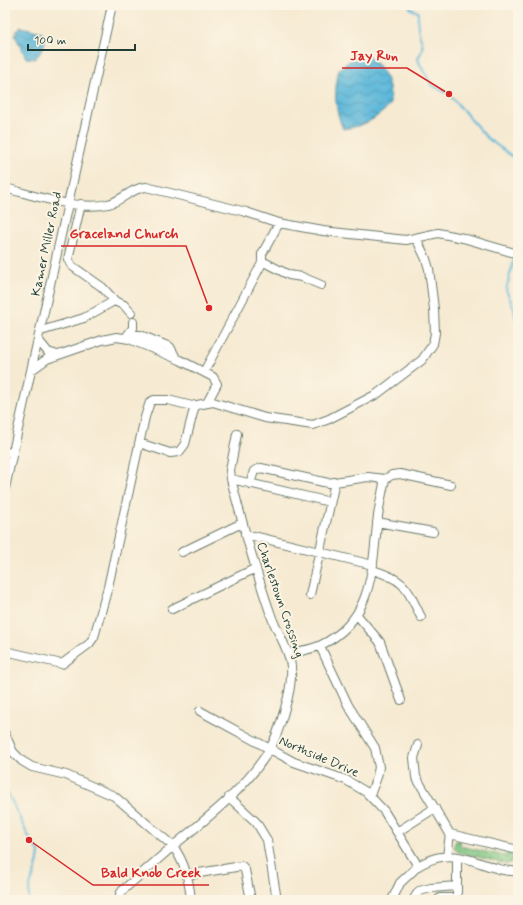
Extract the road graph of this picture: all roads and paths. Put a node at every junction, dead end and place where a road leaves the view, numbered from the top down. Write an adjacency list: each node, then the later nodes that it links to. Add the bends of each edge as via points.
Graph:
1 (112, 5): 3 (street, Kamer Miller Road)
2 (5, 188): 3 (street)
3 (68, 203): 4 (street); 13 (street, Kamer Miller Road)
4 (81, 204): 5 (street, via 106,205 136,189 146,187); 10 (street, via 68,259 72,266 102,287)
5 (279, 223): 6 (street, via 323,231 406,240); 8 (street, via 262,254)
6 (416, 238): 7 (street, via 438,233); 19 (street, via 429,269 435,333 429,353 412,369 377,394 313,425 265,418)
7 (518, 254)
8 (262, 261): 9 (street, via 288,275 302,277); 18 (street)
9 (320, 285)
10 (115, 302): 11 (street, via 124,305); 13 (street, via 84,318)
11 (131, 313)
12 (133, 322): 14 (street, via 133,328)
13 (41, 331): 15 (street, Kamer Miller Road)
14 (127, 336): 16 (street, via 102,340); 18 (street)
15 (39, 341): 16 (street, via 48,352); 17 (street, Kamer Miller Road)
16 (57, 355): 17 (street)
17 (33, 369): 23 (street, Kamer Miller Road)
18 (204, 372): 19 (street, via 213,377 217,384)
19 (206, 403): 20 (street)
20 (196, 405): 22 (street, via 168,400 150,402); 22 (street, via 185,444 179,452)
21 (237, 434): 24 (street, Charlestown Crossing, via 230,470)
22 (139, 443): 44 (street, via 108,587 94,637 62,664)
23 (9, 453): 29 (street, Kamer Miller Road)
24 (231, 479): 27 (street); 32 (street, Charlestown Crossing)
25 (385, 479): 26 (street, via 368,478); 28 (street, via 400,474); 31 (street)
26 (335, 482): 27 (street, via 328,483 261,468 254,471); 30 (street)
27 (250, 484): 30 (street)
28 (451, 485)
29 (5, 488)
30 (330, 502): 35 (street)
31 (377, 522): 33 (street); 37 (street)
32 (242, 523): 34 (street, Charlestown Crossing); 36 (street)
33 (433, 532)
34 (245, 534): 35 (street); 38 (street, Charlestown Crossing)
35 (320, 551): 37 (street); 39 (street)
36 (182, 552)
37 (373, 567): 41 (street, via 364,601); 42 (street, via 404,585)
38 (256, 568): 40 (street); 45 (street, Charlestown Crossing)
39 (310, 595)
40 (172, 610)
41 (357, 615): 43 (street, via 352,622); 46 (street, via 380,642)
42 (421, 617)
43 (320, 646): 45 (street); 51 (street, via 348,705 375,748 379,767)
44 (5, 651)
45 (288, 654): 50 (street, Charlestown Crossing, via 291,665 290,688)
46 (401, 700)
47 (200, 711): 50 (street, Northside Drive)
48 (5, 734): 56 (street, via 13,752 22,761 32,767 66,775 114,796)
49 (418, 745): 53 (street, via 414,758 416,777)
50 (270, 749): 51 (street, Northside Drive, via 306,767 346,780); 52 (street, Charlestown Crossing)
51 (370, 795): 54 (street, Northside Drive)
52 (229, 797): 56 (street, Charlestown Crossing); 68 (street, via 256,822 267,840)
53 (435, 808): 54 (street); 55 (street)
54 (397, 832): 60 (street, Northside Drive)
55 (450, 834): 57 (street); 58 (street)
56 (173, 846): 62 (street, via 181,857); 65 (street, Charlestown Crossing, via 123,890)
57 (518, 850)
58 (447, 856): 59 (street); 60 (street)
59 (457, 858): 61 (street, via 496,868); 63 (street)
60 (418, 866): 69 (street, via 400,883)
61 (518, 870)
62 (187, 875): 66 (street); 67 (street, via 242,866)
63 (458, 886): 64 (street); 70 (street, via 419,891)
64 (457, 899): 71 (street)
65 (120, 900)
66 (191, 900)
67 (251, 900)
68 (277, 900)
69 (392, 900)
70 (413, 900)
71 (438, 900)

